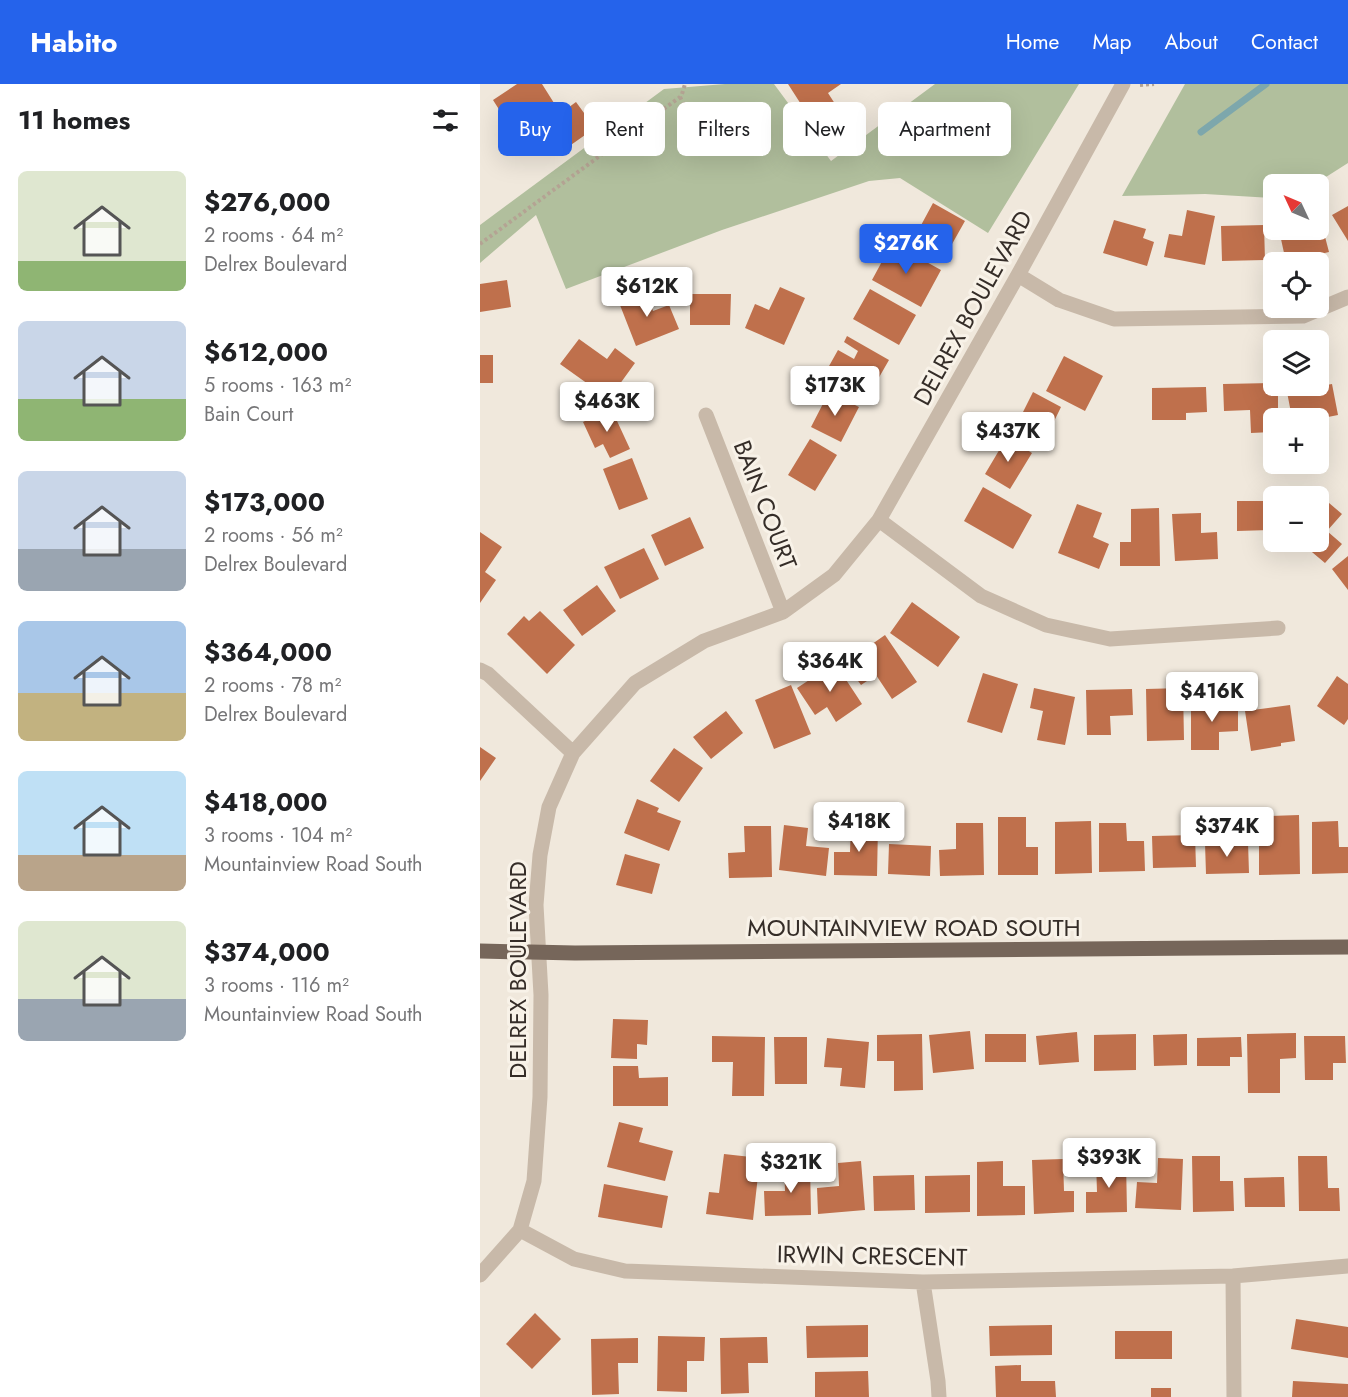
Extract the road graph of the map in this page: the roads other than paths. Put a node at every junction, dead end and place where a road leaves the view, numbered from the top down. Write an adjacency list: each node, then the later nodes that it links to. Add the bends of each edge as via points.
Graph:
1 (1123, 84): 2 (street, DELREX BOULEVARD)
2 (1018, 275): 3 (street, via 1059,300 1114,319 1303,316); 5 (street, DELREX BOULEVARD)
3 (1348, 297)
4 (706, 415): 6 (street, BAIN COURT)
5 (879, 520): 6 (street, DELREX BOULEVARD, via 834,575); 7 (street, via 981,596 1046,625 1110,639)
6 (783, 612): 9 (street, DELREX BOULEVARD, via 704,641 635,683)
7 (1278, 628)
8 (480, 670): 9 (street)
9 (573, 753): 12 (street, DELREX BOULEVARD, via 549,807 540,855 536,905)
10 (1348, 947): 12 (main road, MOUNTAINVIEW ROAD SOUTH)
11 (480, 951): 12 (main road, MOUNTAINVIEW ROAD SOUTH)
12 (539, 952): 13 (street, DELREX BOULEVARD, via 540,1096 534,1180)
13 (520, 1230): 15 (street, DELREX BOULEVARD); 17 (street, IRWIN CRESCENT, via 574,1259 625,1271)
14 (1348, 1266): 16 (street, IRWIN CRESCENT)
15 (480, 1275)
16 (1233, 1276): 17 (street, IRWIN CRESCENT); 19 (street)
17 (923, 1282): 18 (street)
18 (939, 1397)
19 (1234, 1397)

